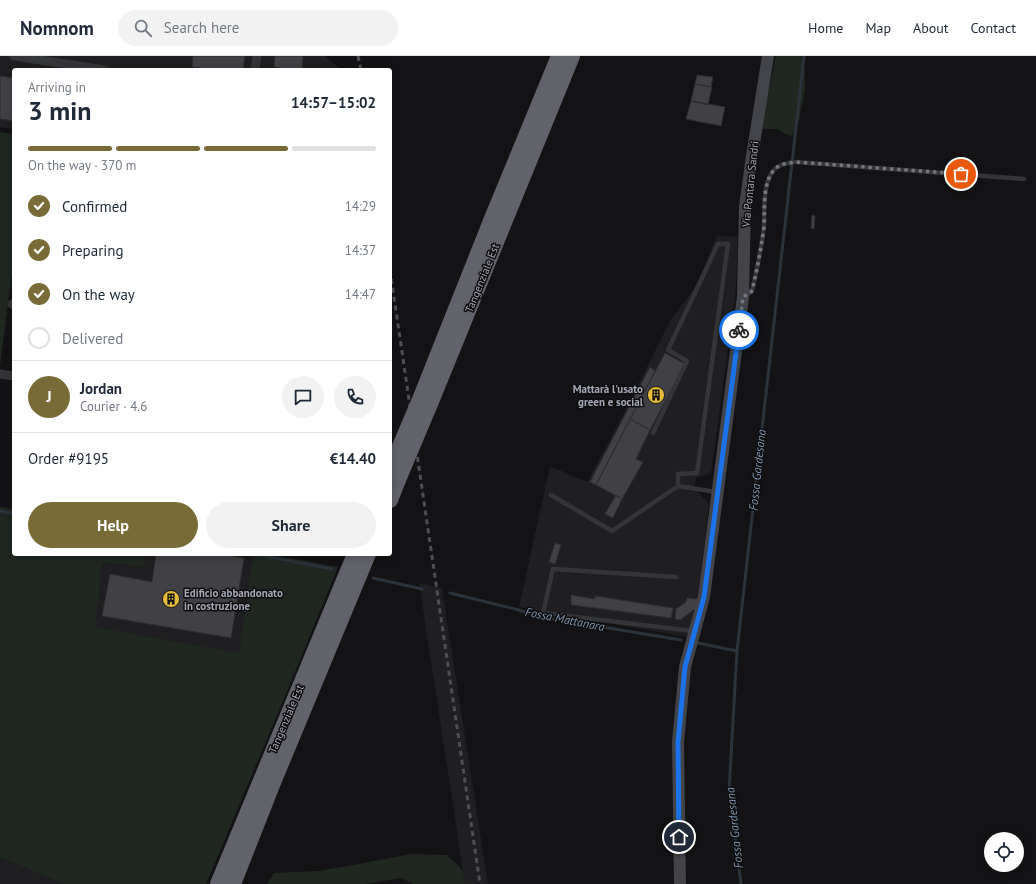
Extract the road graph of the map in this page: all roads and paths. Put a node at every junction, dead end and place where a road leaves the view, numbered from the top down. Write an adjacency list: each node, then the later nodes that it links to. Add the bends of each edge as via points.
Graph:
1 (14, 56): 6 (street)
2 (257, 56): 8 (street)
3 (559, 56): 13 (highway, Tangenziale Est, via 491,221)
4 (572, 56): 13 (highway, Tangenziale Est)
5 (768, 56): 10 (street, Via Pontara Sandri, via 745,206)
6 (72, 67): 7 (street)
7 (83, 68)
8 (255, 68)
9 (1024, 179): 10 (lane, via 796,162 783,164 774,170 768,180 757,270 752,291)
10 (743, 297): 18 (street, Via Pontara Sandri)
11 (0, 374): 12 (street)
12 (12, 376)
13 (424, 403): 15 (highway, Tangenziale Est, bridge)
14 (652, 433): 16 (lane, via 687,361 668,350 718,244 728,244 697,473 678,474)
15 (394, 475): 17 (highway, Tangenziale Est)
16 (678, 486): 18 (lane); 19 (lane, via 612,531)
17 (392, 488)
18 (718, 492): 23 (street, Via Pontara Sandri, via 704,597)
19 (551, 496)
20 (354, 556): 24 (highway, Tangenziale Est)
21 (367, 556): 25 (highway, Tangenziale Est)
22 (676, 576): 23 (lane, via 553,569 543,613)
23 (695, 631): 26 (street, Via Pontara Sandri, via 685,667 678,742)
24 (218, 884)
25 (233, 884)
26 (680, 884)

